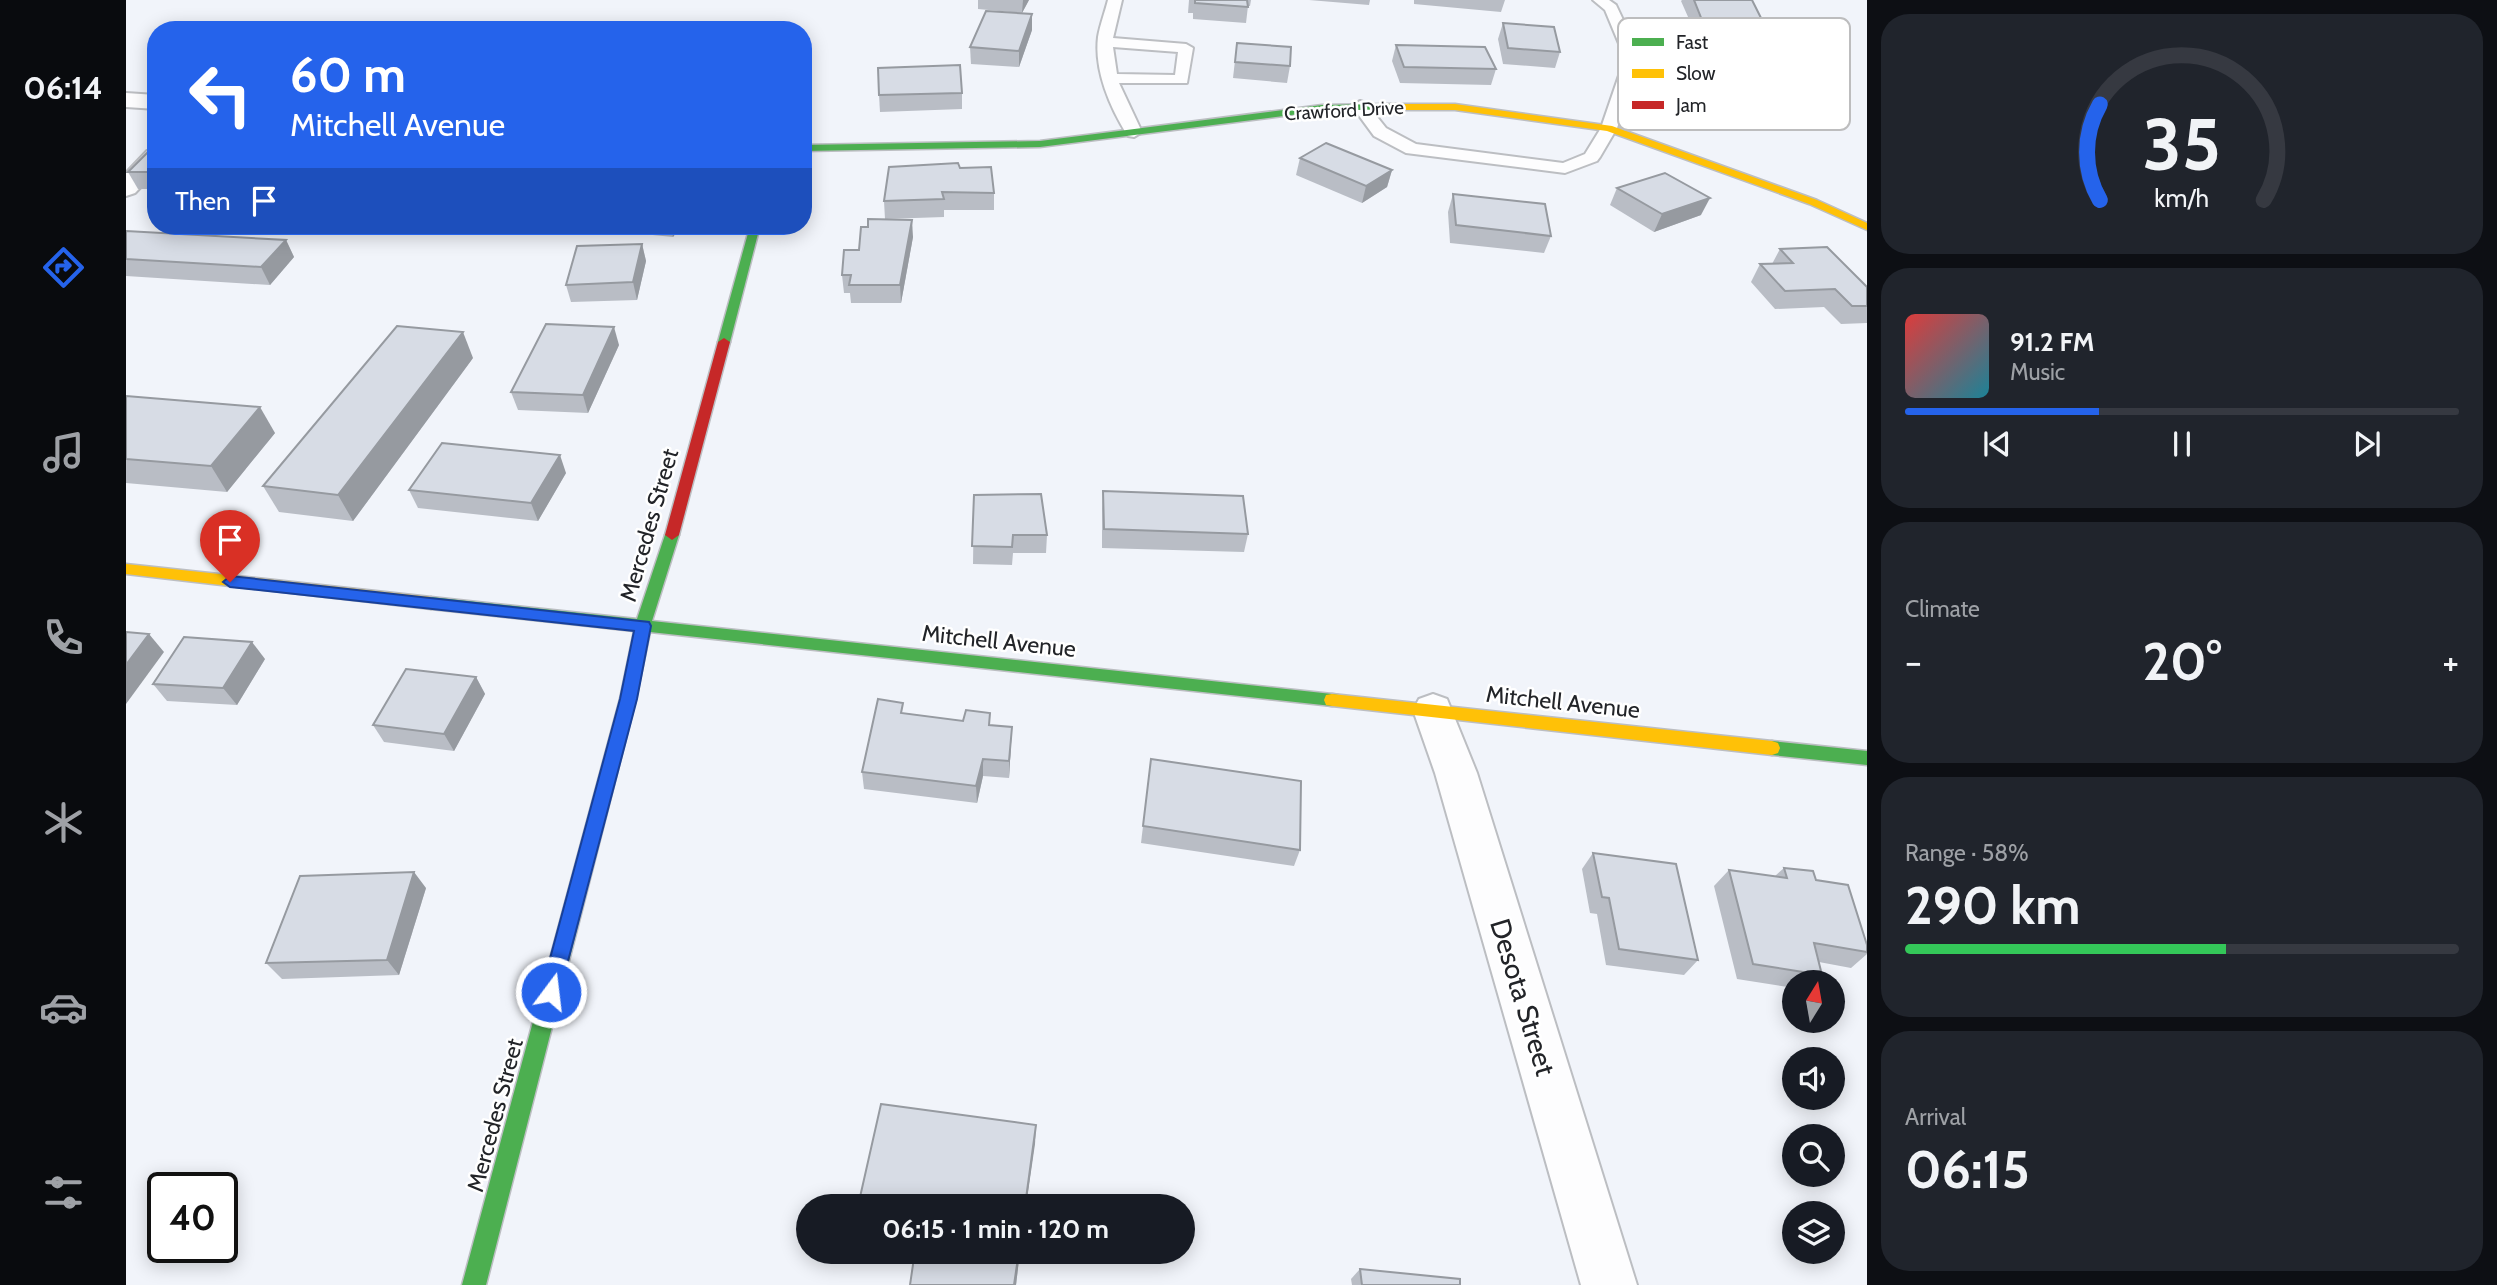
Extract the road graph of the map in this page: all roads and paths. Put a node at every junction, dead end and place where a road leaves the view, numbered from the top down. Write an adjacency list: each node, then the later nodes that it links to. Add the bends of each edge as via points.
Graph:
1 (1115, 0): 4 (lane)
2 (1600, 0): 3 (lane, via 1611,8)
3 (1618, 24)
4 (1105, 43): 5 (lane); 5 (lane, via 1186,48 1182,80)
5 (1110, 78): 11 (lane, via 1116,100)
6 (126, 100): 7 (street)
7 (147, 102)
8 (1618, 102): 10 (lane)
9 (1360, 106): 10 (street, Crawford Drive, via 1455,107); 10 (lane, via 1380,132 1412,149 1565,168 1591,157); 11 (street, Crawford Drive)
10 (1609, 128): 15 (street, Crawford Drive, via 1813,202)
11 (1135, 132): 12 (street, Crawford Drive, via 992,147)
12 (812, 148)
13 (147, 166): 14 (street)
14 (126, 188)
15 (1867, 227)
16 (753, 235): 18 (street, Mercedes Street, via 665,562)
17 (126, 569): 18 (street, Mitchell Avenue)
18 (643, 626): 19 (street, Mitchell Avenue); 21 (street, Mercedes Street, via 628,699)
19 (1433, 710): 20 (street, Mitchell Avenue); 22 (street, Desota Street, via 1456,773)
20 (1867, 758)
21 (474, 1285)
22 (1609, 1285)

